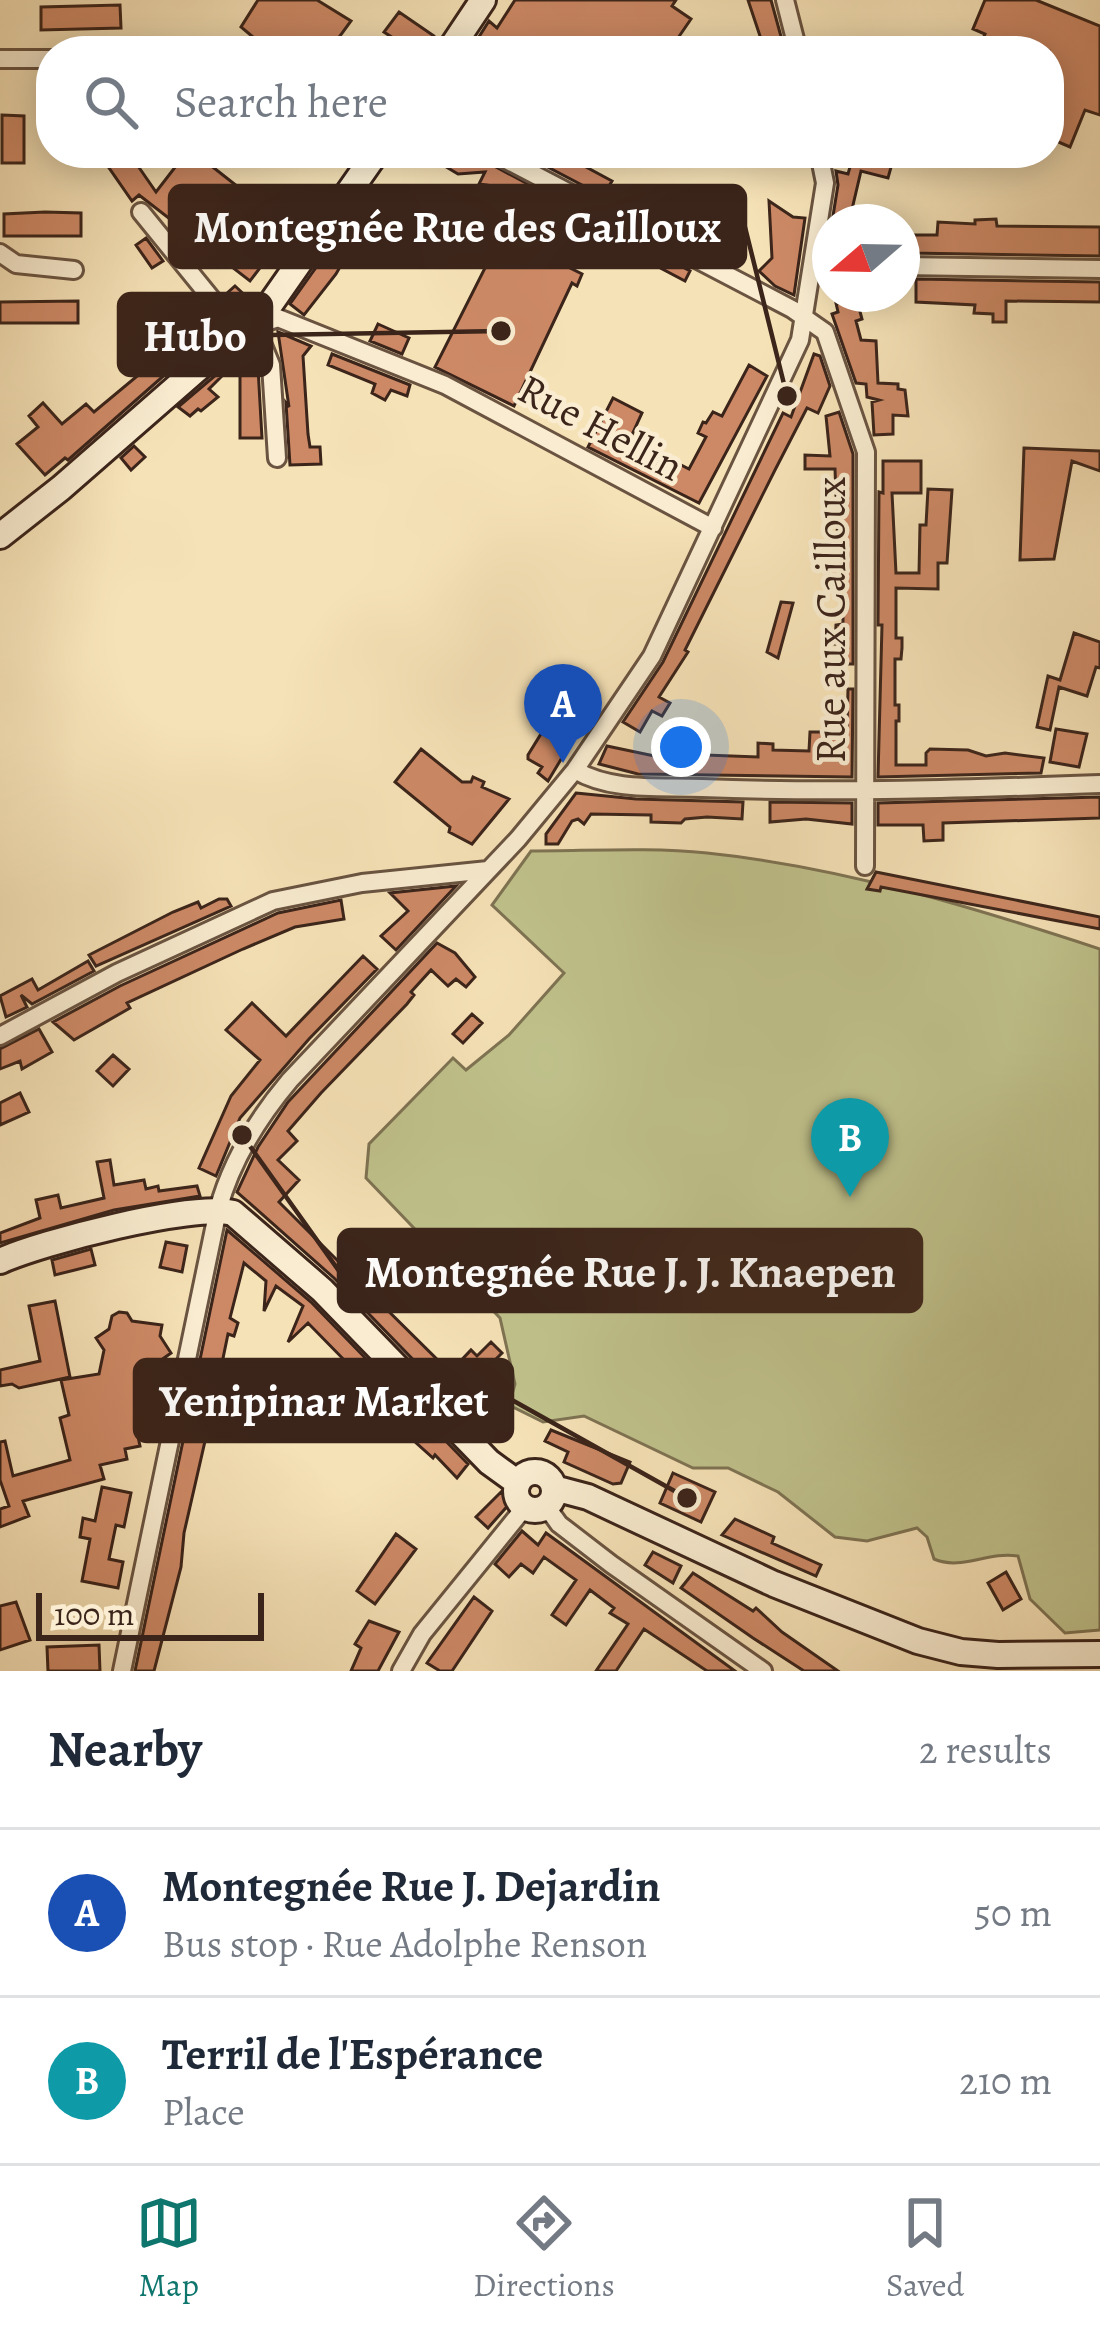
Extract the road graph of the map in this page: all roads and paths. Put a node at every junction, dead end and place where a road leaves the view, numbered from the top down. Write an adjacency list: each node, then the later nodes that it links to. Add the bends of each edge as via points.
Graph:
1 (483, 0): 3 (street)
2 (785, 0): 4 (street)
3 (459, 36)
4 (794, 36)
5 (0, 59): 6 (street)
6 (36, 59)
7 (365, 168): 18 (street)
8 (522, 168): 17 (street)
9 (822, 168): 10 (street)
10 (824, 204)
11 (141, 212): 18 (street)
12 (0, 254): 15 (street, via 16,264)
13 (920, 266): 14 (street)
14 (1100, 268)
15 (74, 270)
16 (812, 295): 17 (street)
17 (804, 319): 20 (street); 24 (street, Rue aux Cailloux, via 825,332 866,452)
18 (248, 330): 19 (street, via 271,365); 20 (street, Rue Hellin, via 278,318 408,368); 21 (street)
19 (277, 458)
20 (713, 528): 22 (street, via 652,656)
21 (0, 536)
22 (575, 770): 24 (street, via 623,784); 26 (street)
23 (1100, 784): 24 (street)
24 (866, 792): 25 (street, Rue aux Cailloux)
25 (865, 866)
26 (488, 870): 27 (street, via 273,901); 28 (street, via 262,1113)
27 (0, 1036)
28 (218, 1210): 29 (street); 30 (street, via 243,1218 277,1248 488,1462); 32 (street)
29 (0, 1261)
30 (536, 1496): 31 (street, via 588,1497 918,1641 998,1655); 33 (street); 34 (street, via 610,1564)
31 (1100, 1654)
32 (122, 1671)
33 (401, 1671)
34 (763, 1671)

